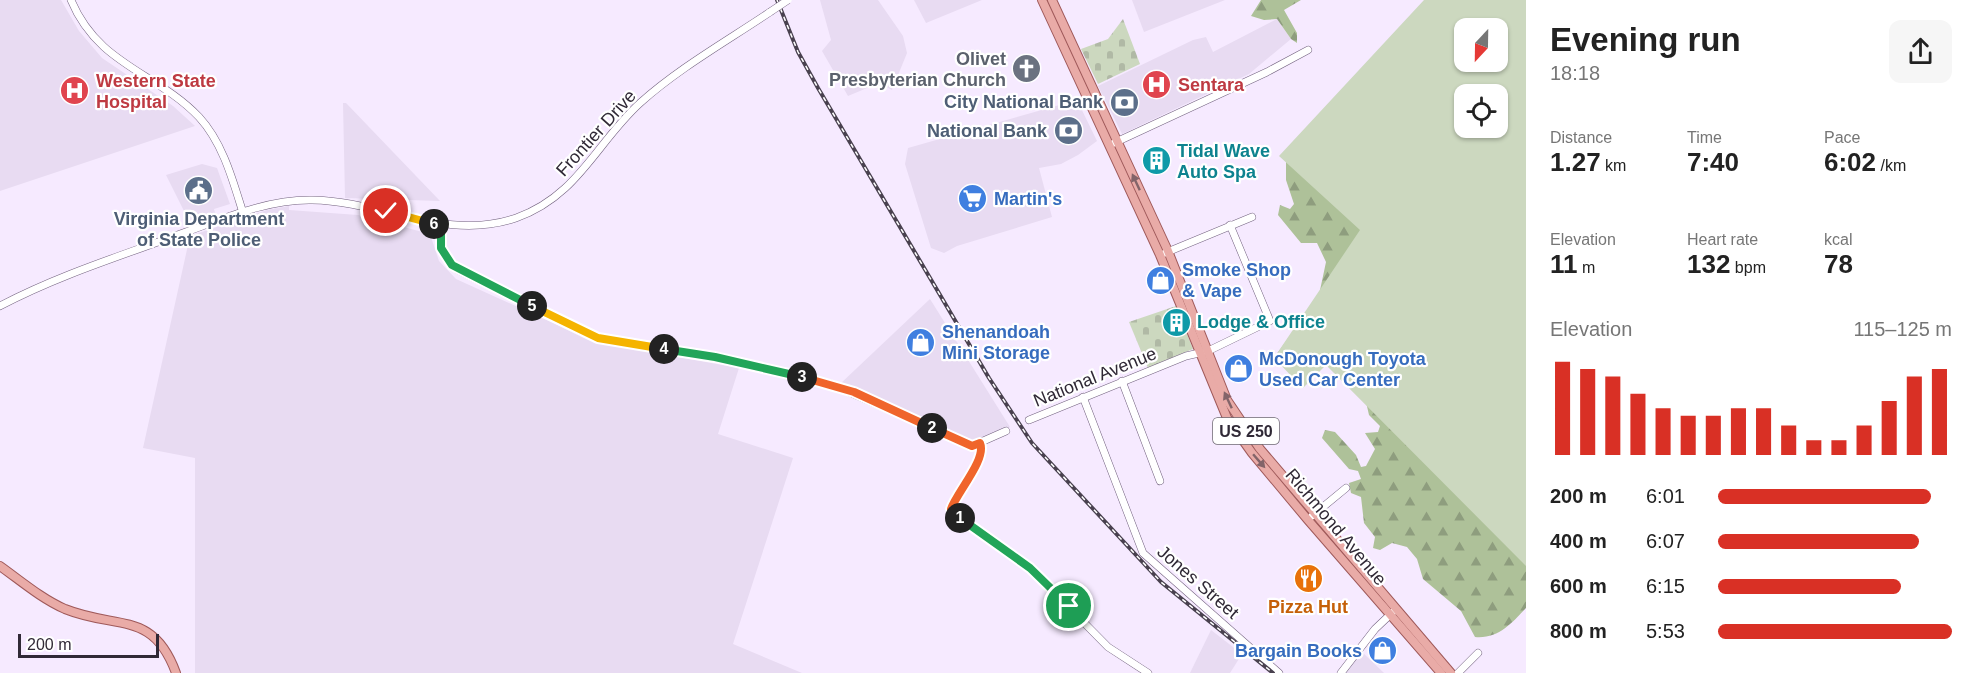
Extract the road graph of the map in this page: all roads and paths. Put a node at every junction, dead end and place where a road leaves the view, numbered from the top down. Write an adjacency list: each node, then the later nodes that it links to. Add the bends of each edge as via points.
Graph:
1 (71, 0): 7 (street, via 80,19 104,47 206,125 218,145)
2 (788, 0): 9 (street, Frontier Drive, bridge, via 647,96 577,179 551,201 503,222 468,227)
3 (1042, 0): 6 (main road, Richmond Avenue / US 250)
4 (1052, 0): 6 (main road, Richmond Avenue / US 250)
5 (1308, 50): 6 (street)
6 (1113, 143): 11 (main road, Richmond Avenue / US 250)
7 (243, 213): 9 (street, via 283,202 328,201 358,204); 12 (street, via 82,269)
8 (1252, 217): 10 (street)
9 (441, 225): 18 (street, via 442,250 458,270 588,334 625,344 715,357 831,384 972,446)
10 (1230, 225): 11 (street); 13 (street, National Avenue, via 1270,321)
11 (1164, 253): 13 (main road, Richmond Avenue / US 250)
12 (0, 306)
13 (1203, 351): 14 (street, National Avenue); 21 (main road, Richmond Avenue / US 250, via 1241,423)
14 (1122, 381): 15 (street, National Avenue); 19 (street)
15 (1083, 397): 16 (street, National Avenue); 27 (street, Jones Street, via 1144,555)
16 (1029, 420)
17 (1006, 431): 18 (street)
18 (980, 443): 26 (street, via 980,458 951,509 1030,568 1108,647)
19 (1160, 481)
20 (1346, 488): 21 (street)
21 (1311, 517): 23 (main road, Richmond Avenue / US 250)
22 (0, 566): 25 (main road, via 60,606 150,632 165,647)
23 (1392, 613): 28 (street); 29 (main road, Richmond Avenue / US 250); 30 (main road, Richmond Avenue / US 250)
24 (1478, 653): 31 (street)
25 (176, 673)
26 (1148, 673)
27 (1279, 673)
28 (1341, 673)
29 (1441, 673)
30 (1451, 673)
31 (1458, 673)

